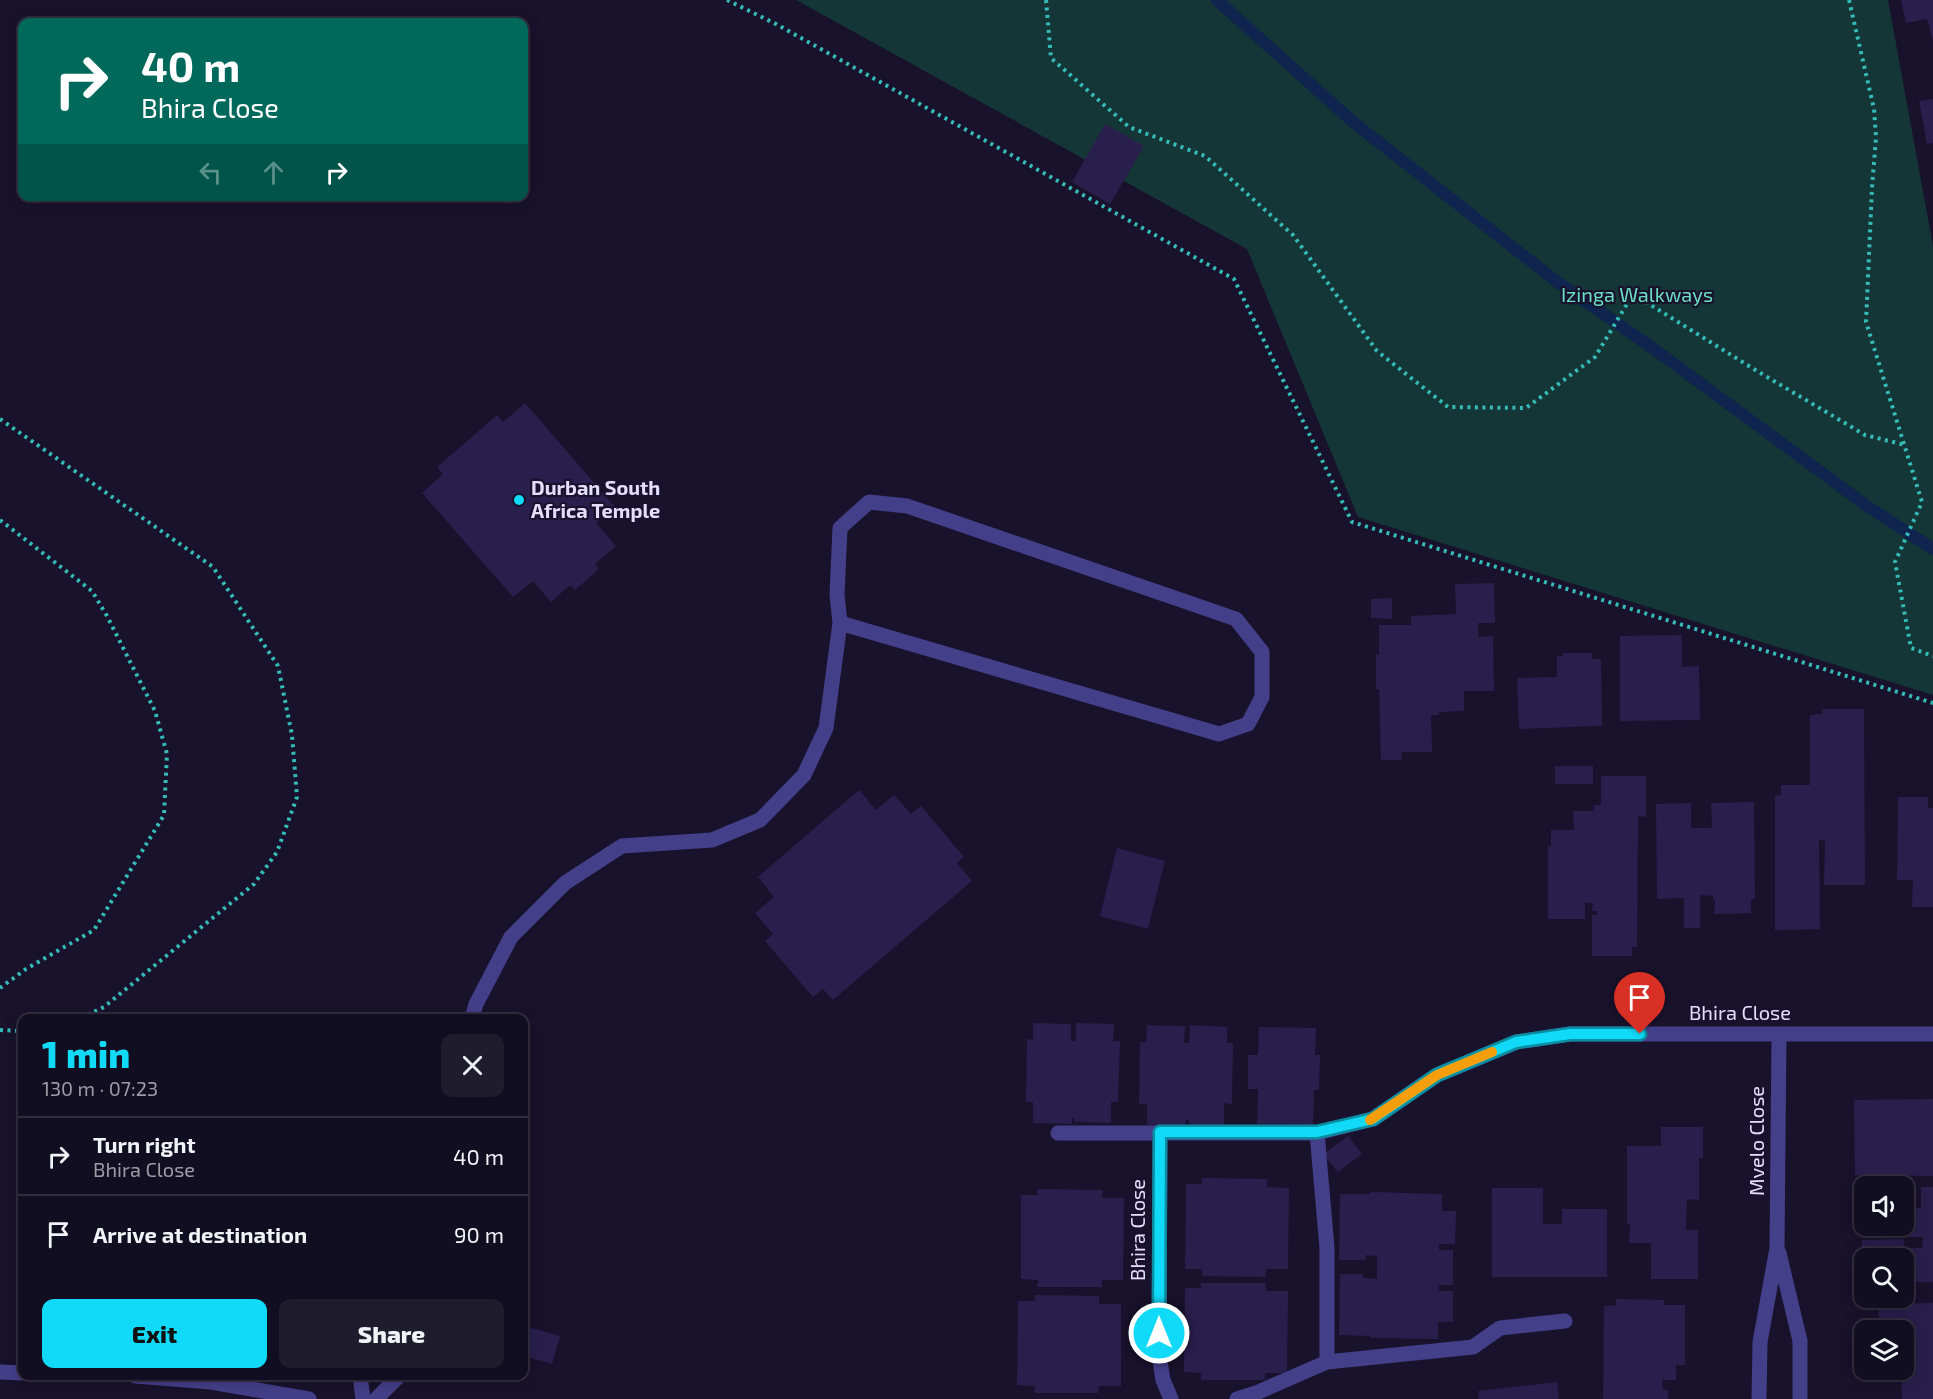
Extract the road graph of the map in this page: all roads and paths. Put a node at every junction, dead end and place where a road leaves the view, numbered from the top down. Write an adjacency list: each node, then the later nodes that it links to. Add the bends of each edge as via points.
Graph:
1 (727, 0): 9 (path, via 1234,279 1352,522)
2 (1046, 0): 5 (path, via 1051,58 1129,127 1205,156 1293,235 1377,351 1448,407 1526,408 1595,357 1633,294 1865,435)
3 (1849, 0): 5 (path, via 1874,109 1876,137 1866,322)
4 (0, 419): 11 (path, via 213,567 278,666 292,735 297,797 277,852 254,885 104,1007)
5 (1905, 446): 8 (path, via 1922,502 1895,562 1911,648)
6 (0, 520): 10 (path, via 92,591 156,711 167,754 164,815 94,930)
7 (840, 623): 7 (street, via 840,528 869,501 907,506 1236,619 1262,652 1262,697 1248,724 1219,734); 12 (street, via 826,728 804,776 760,820 712,840 622,846 565,883 511,937)
8 (1933, 656)
9 (1933, 703)
10 (0, 988)
11 (89, 1014)
12 (473, 1014)
13 (0, 1030): 14 (path)
14 (18, 1031)
15 (1779, 1034): 16 (street, Bhira Close); 18 (street, Bhira Close, via 1570,1034 1516,1042 1437,1075 1373,1119); 20 (street, Mvelo Close)
16 (1933, 1034)
17 (1160, 1132): 18 (street, Bhira Close); 19 (street, Bhira Close); 31 (street, Bhira Close, via 1159,1355)
18 (1317, 1132): 22 (street, via 1327,1248)
19 (1058, 1133)
20 (1777, 1248): 33 (street, Mvelo Close, via 1760,1342); 34 (street, Mvelo Close, via 1800,1341)
21 (1564, 1321): 22 (street, via 1500,1329 1473,1347)
22 (1327, 1362): 32 (street)
23 (0, 1372): 24 (street)
24 (18, 1373)
25 (186, 1380): 28 (street)
26 (361, 1380): 29 (street)
27 (395, 1380): 30 (street)
28 (309, 1399)
29 (363, 1399)
30 (376, 1399)
31 (1171, 1399)
32 (1237, 1399)
33 (1759, 1399)
34 (1800, 1399)

